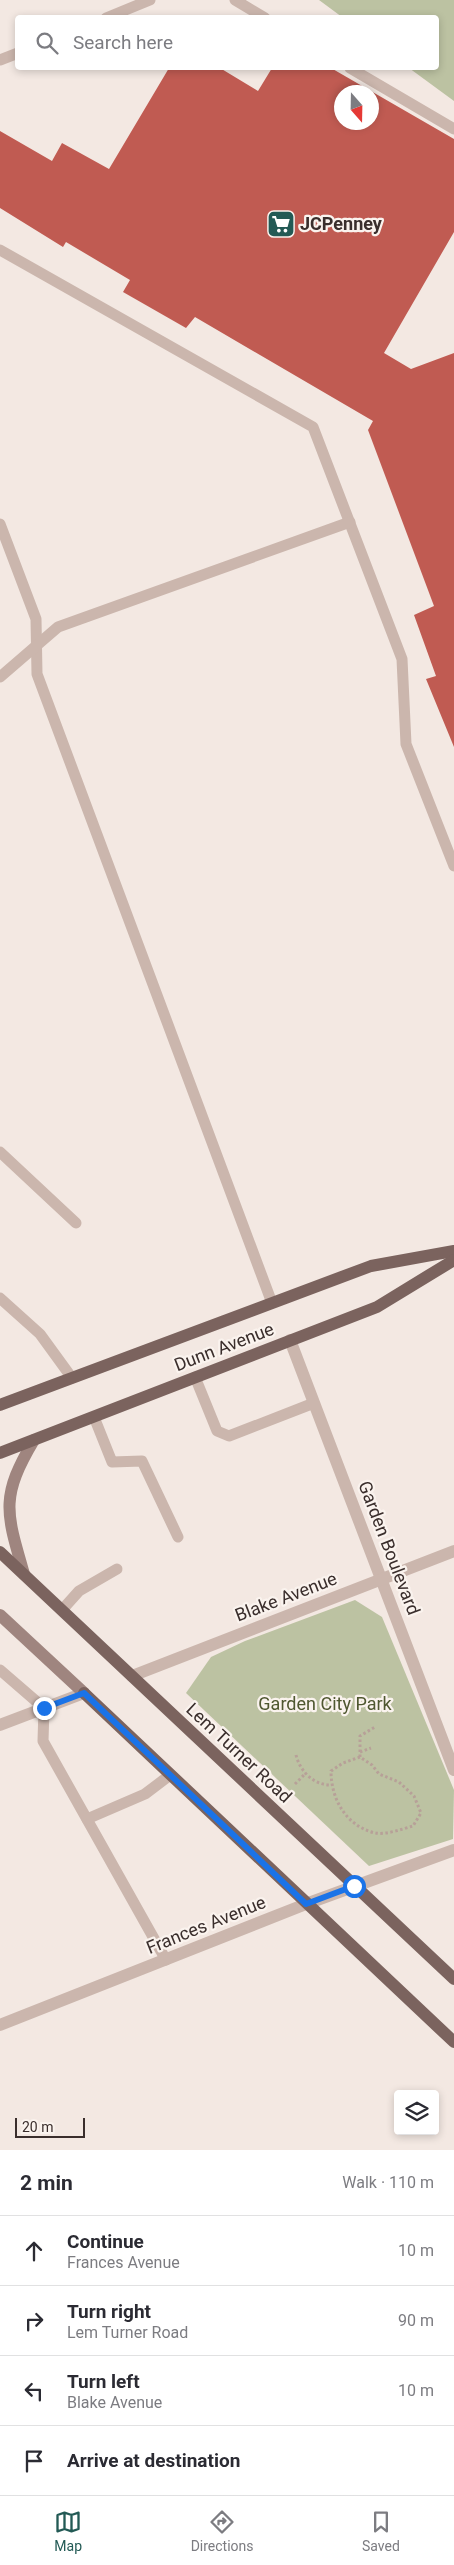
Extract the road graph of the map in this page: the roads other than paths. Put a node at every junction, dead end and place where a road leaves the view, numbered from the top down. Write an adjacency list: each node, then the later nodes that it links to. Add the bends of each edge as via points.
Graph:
1 (150, 0): 3 (lane)
2 (235, 0): 4 (lane)
3 (113, 15)
4 (259, 15)
5 (15, 54): 6 (lane)
6 (0, 60)
7 (353, 70): 8 (lane)
8 (454, 129)
9 (0, 250): 10 (lane, via 313,427)
10 (350, 522): 12 (lane, via 58,627); 14 (lane, via 402,659 406,744)
11 (0, 524): 12 (lane, via 36,618)
12 (36, 646): 13 (lane); 20 (lane, via 39,680)
13 (0, 677)
14 (454, 866)
15 (0, 1152): 16 (lane)
16 (76, 1224)
17 (454, 1251): 20 (main road, Dunn Avenue, via 371,1266)
18 (454, 1260): 21 (main road, Dunn Avenue, via 377,1307)
19 (0, 1299): 23 (lane, via 40,1334)
20 (272, 1303): 23 (main road, Dunn Avenue)
21 (290, 1340): 22 (main road, Dunn Avenue); 24 (street, Garden Boulevard)
22 (195, 1377): 24 (lane, via 217,1431 229,1436); 26 (main road, Dunn Avenue)
23 (72, 1378): 25 (main road, Dunn Avenue)
24 (314, 1403): 34 (street, Garden Boulevard)
25 (0, 1405)
26 (94, 1417): 27 (main road, Dunn Avenue); 29 (lane, via 112,1462 142,1461)
27 (34, 1440): 28 (main road, Dunn Avenue); 33 (main road, via 18,1462 7,1492 9,1521)
28 (0, 1453)
29 (178, 1537)
30 (454, 1551): 34 (street, Blake Avenue)
31 (0, 1552): 33 (main road, Lem Turner Road)
32 (116, 1569): 35 (lane, via 79,1591)
33 (24, 1574): 35 (main road, Lem Turner Road)
34 (383, 1578): 38 (street, Blake Avenue); 42 (street, Garden Boulevard)
35 (62, 1610): 38 (main road, Lem Turner Road)
36 (0, 1614): 39 (main road)
37 (0, 1670): 40 (lane)
38 (132, 1676): 46 (main road, Lem Turner Road)
39 (84, 1693): 40 (street); 43 (main road)
40 (44, 1708): 41 (street); 44 (lane, via 43,1741)
41 (0, 1725)
42 (454, 1770)
43 (170, 1775): 44 (lane, via 145,1794); 47 (main road)
44 (87, 1820): 48 (lane)
45 (454, 1850): 46 (street, Frances Avenue)
46 (354, 1886): 47 (street, Frances Avenue); 49 (main road, Lem Turner Road)
47 (306, 1904): 48 (street, Frances Avenue); 51 (main road)
48 (166, 1960): 50 (street, Frances Avenue)
49 (454, 1979)
50 (0, 2025)
51 (454, 2042)

